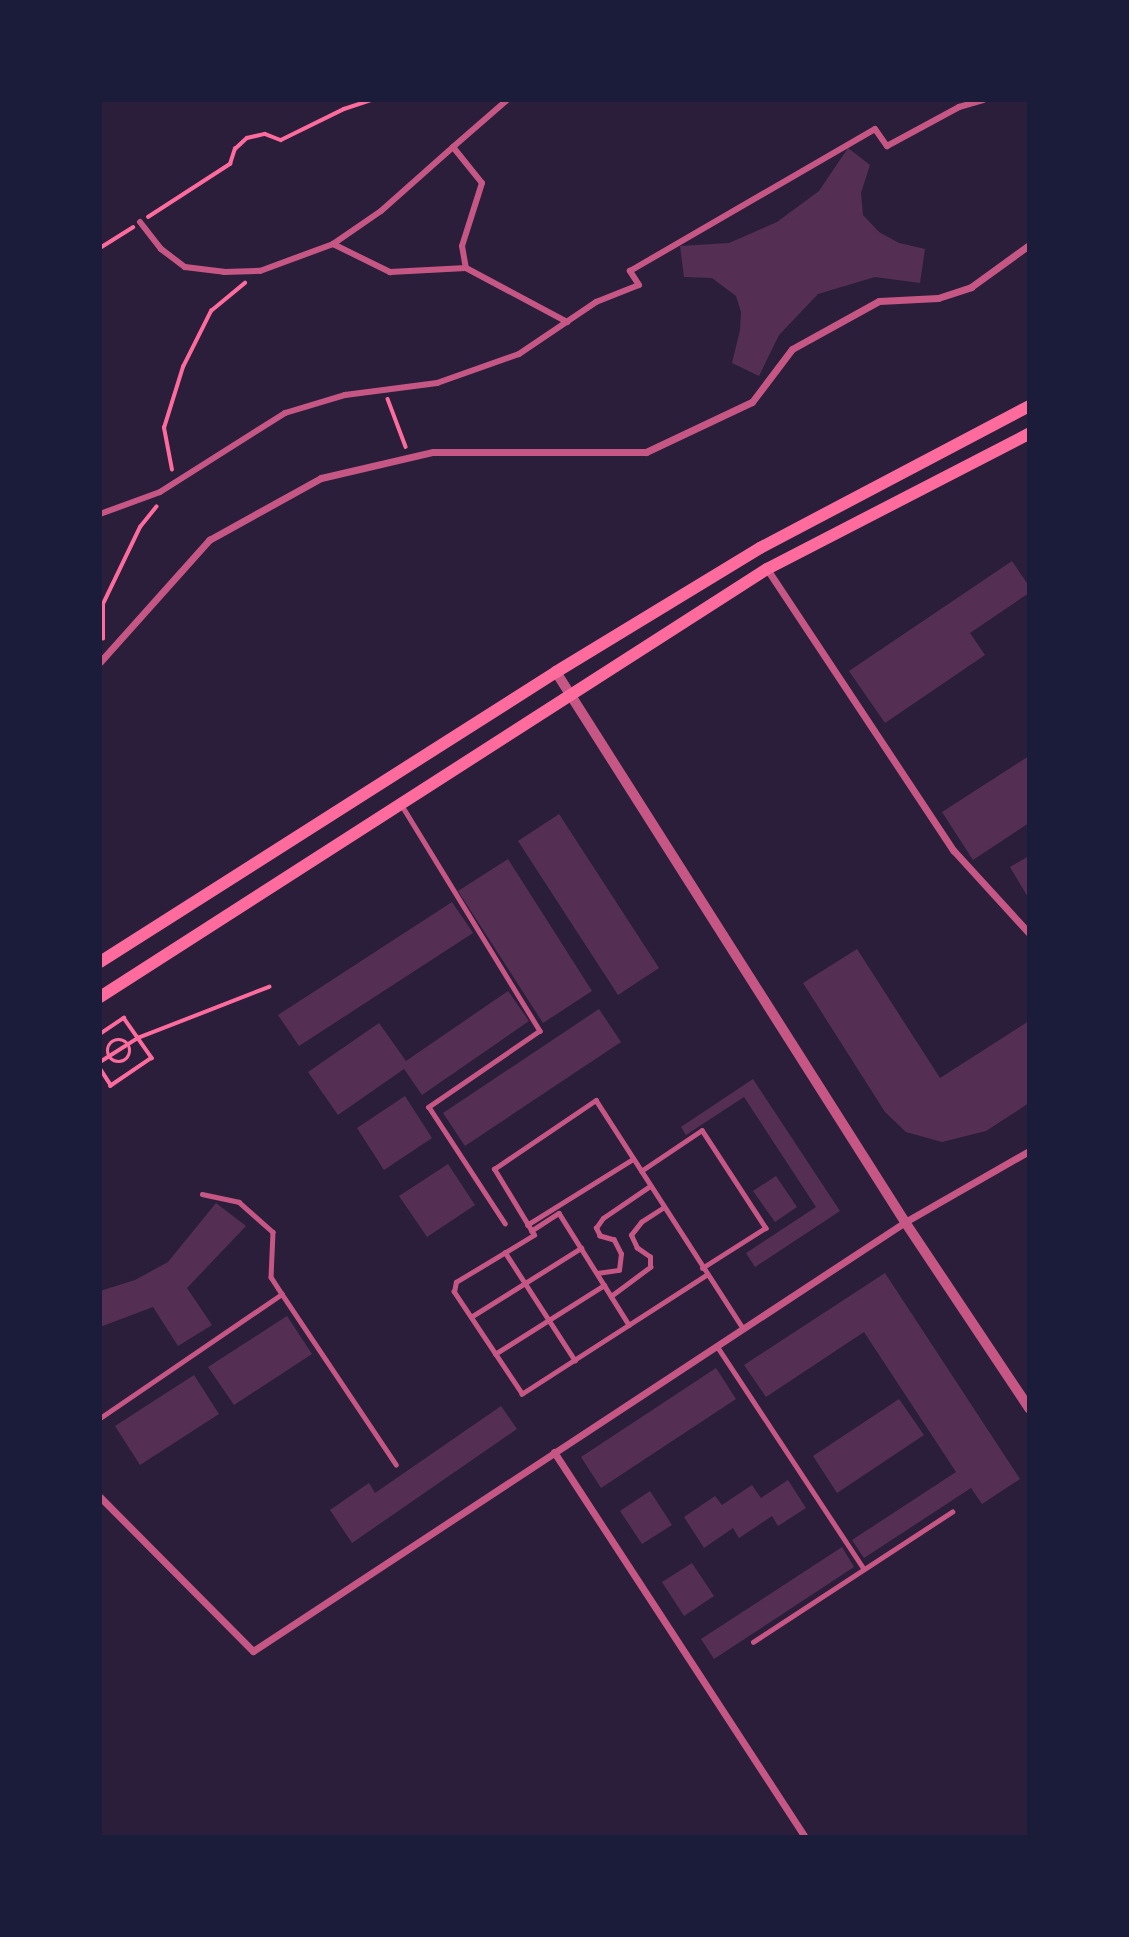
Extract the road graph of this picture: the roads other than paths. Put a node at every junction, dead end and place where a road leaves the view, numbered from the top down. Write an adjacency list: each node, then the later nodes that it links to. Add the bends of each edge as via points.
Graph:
1 (507, 100): 3 (street)
2 (983, 100): 8 (street, via 959,107 887,146 876,129 630,271 639,285 596,302)
3 (453, 147): 5 (street, via 381,211); 7 (street, via 482,183 462,246)
4 (140, 222): 5 (street, via 161,249 185,267 224,272 260,271)
5 (333, 244): 7 (street, via 390,272)
6 (1029, 245): 13 (street, via 971,287 938,298 879,301 792,349 752,402 646,452 433,452 321,478 209,540)
7 (466, 268): 8 (street)
8 (567, 322): 11 (street, via 519,354 437,383 345,395 285,413 160,492)
9 (1029, 406): 14 (main road, via 760,548)
10 (1029, 434): 12 (main road)
11 (100, 514)
12 (767, 569): 15 (main road); 17 (street, via 954,851)
13 (103, 660)
14 (556, 672): 15 (street); 18 (main road)
15 (570, 694): 16 (main road); 26 (street)
16 (401, 804): 19 (main road); 27 (lane, via 540,1031 429,1107)
17 (1029, 933)
18 (100, 962)
19 (100, 997)
20 (1029, 1151): 26 (street)
21 (633, 1159): 22 (lane); 28 (lane); 28 (lane, via 596,1100 494,1169)
22 (641, 1171): 23 (lane); 32 (lane, via 702,1130 766,1228)
23 (650, 1186): 25 (lane); 33 (lane, via 603,1217 596,1228 600,1236 614,1240 621,1254 619,1270)
24 (202, 1194): 37 (lane, via 239,1202 273,1232 271,1277)
25 (664, 1207): 32 (lane); 38 (lane, via 631,1235 637,1248 650,1257 650,1267)
26 (905, 1222): 42 (street); 46 (street)
27 (505, 1223)
28 (527, 1225): 29 (lane)
29 (531, 1231): 30 (lane, via 559,1213); 31 (lane, via 534,1235)
30 (582, 1248): 33 (lane); 35 (lane)
31 (505, 1252): 35 (lane); 39 (lane, via 456,1282 454,1292)
32 (703, 1268): 34 (lane)
33 (597, 1273): 36 (lane)
34 (707, 1275): 41 (lane); 42 (lane)
35 (525, 1284): 39 (lane); 40 (lane)
36 (604, 1285): 38 (lane); 40 (lane)
37 (282, 1294): 47 (lane); 49 (lane)
38 (611, 1297): 41 (lane)
39 (471, 1317): 44 (lane)
40 (549, 1320): 44 (lane); 45 (lane)
41 (629, 1325): 45 (lane)
42 (743, 1329): 43 (street)
43 (717, 1346): 48 (street); 52 (lane)
44 (495, 1354): 45 (lane, via 522,1394)
45 (575, 1360)
46 (1029, 1408)
47 (100, 1418)
48 (554, 1452): 50 (street, via 253,1651); 54 (street)
49 (396, 1464)
50 (100, 1497)
51 (952, 1512): 52 (lane)
52 (864, 1569): 53 (lane)
53 (753, 1642)
54 (805, 1837)

